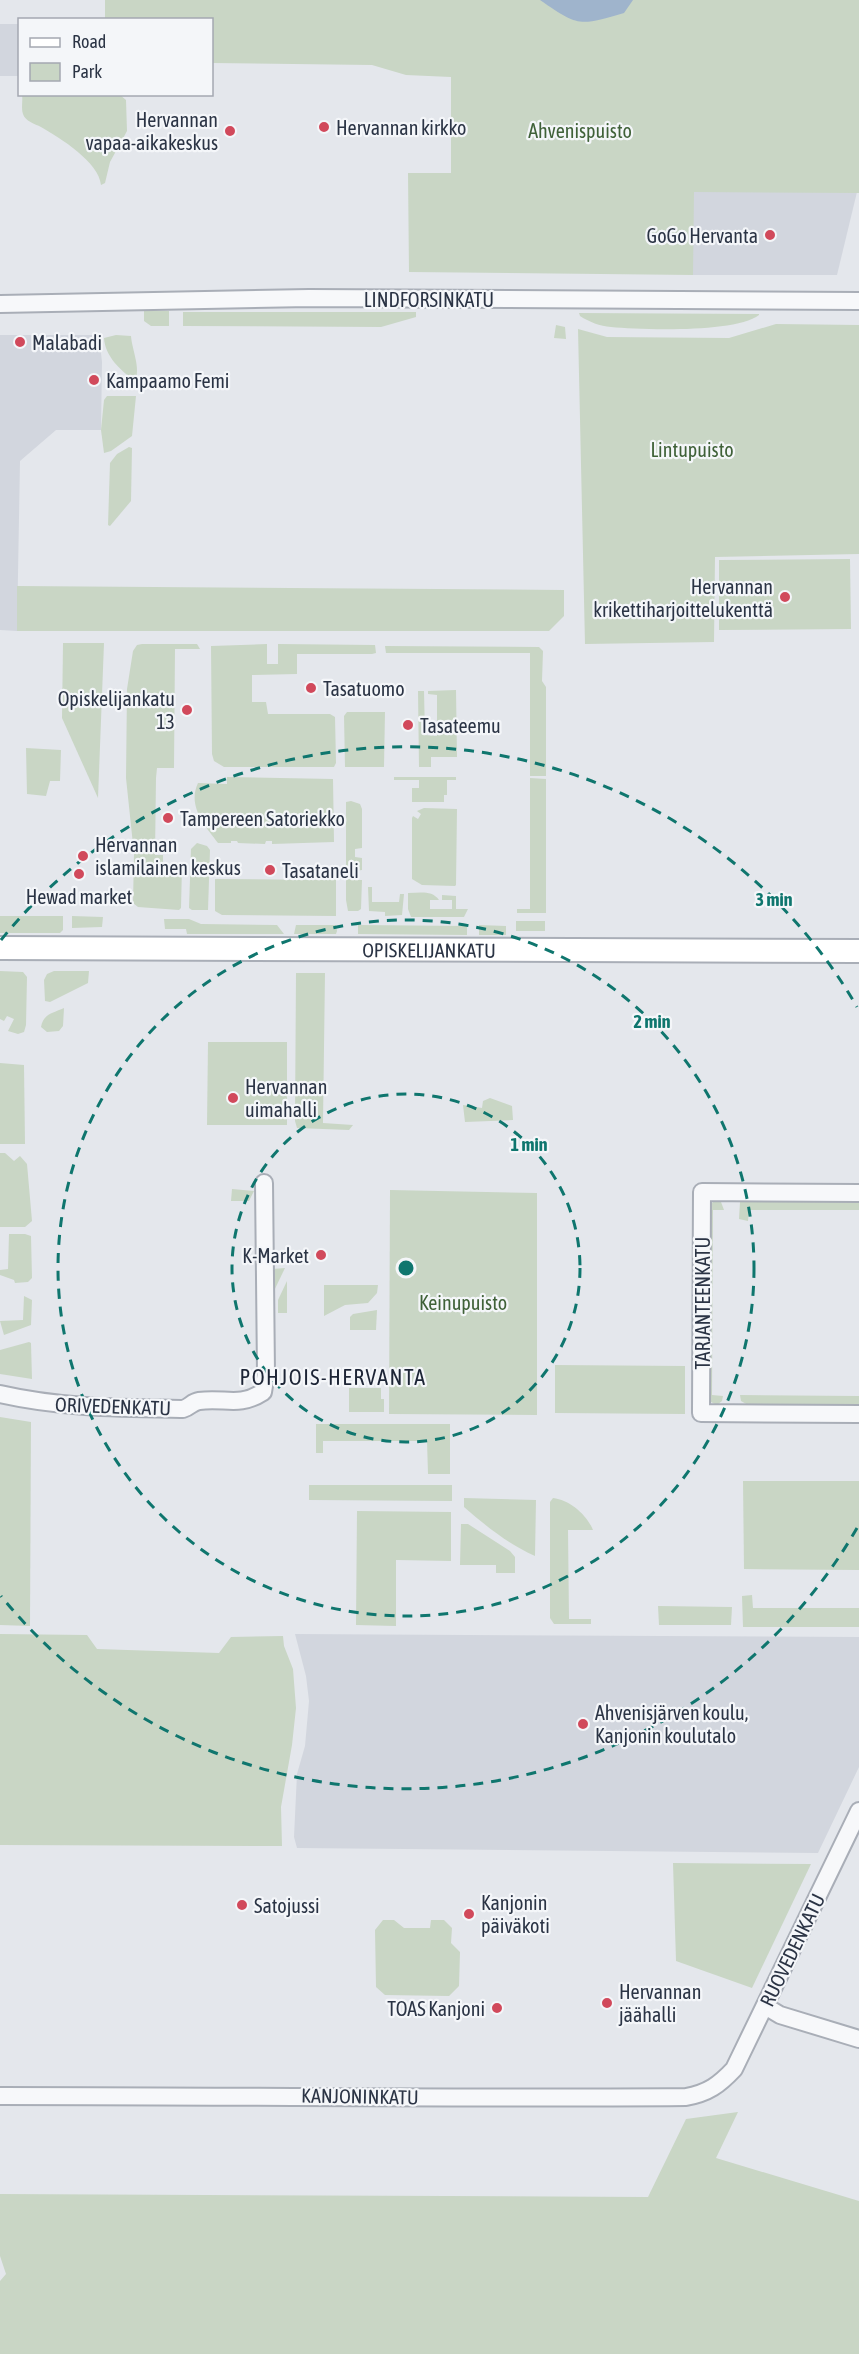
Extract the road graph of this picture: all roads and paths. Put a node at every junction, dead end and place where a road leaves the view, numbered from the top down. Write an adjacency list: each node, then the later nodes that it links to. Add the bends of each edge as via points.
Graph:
1 (859, 301): 2 (street, LINDFORSINKATU, via 298,298)
2 (0, 304)
3 (0, 948): 4 (main road, OPISKELIJANKATU)
4 (859, 951)
5 (264, 1183): 7 (street, ORIVEDENKATU, via 263,1392 249,1401 202,1400 183,1409 38,1403)
6 (859, 1193): 8 (street, TARJANTEENKATU, via 702,1192 701,1413)
7 (0, 1394)
8 (859, 1414)
9 (859, 1811): 10 (street, RUOVEDENKATU)
10 (765, 2006): 11 (street, via 780,2015); 12 (street, RUOVEDENKATU, via 734,2069)
11 (859, 2039)
12 (718, 2085): 13 (street, KANJONINKATU, via 704,2094 686,2097)
13 (0, 2096)

